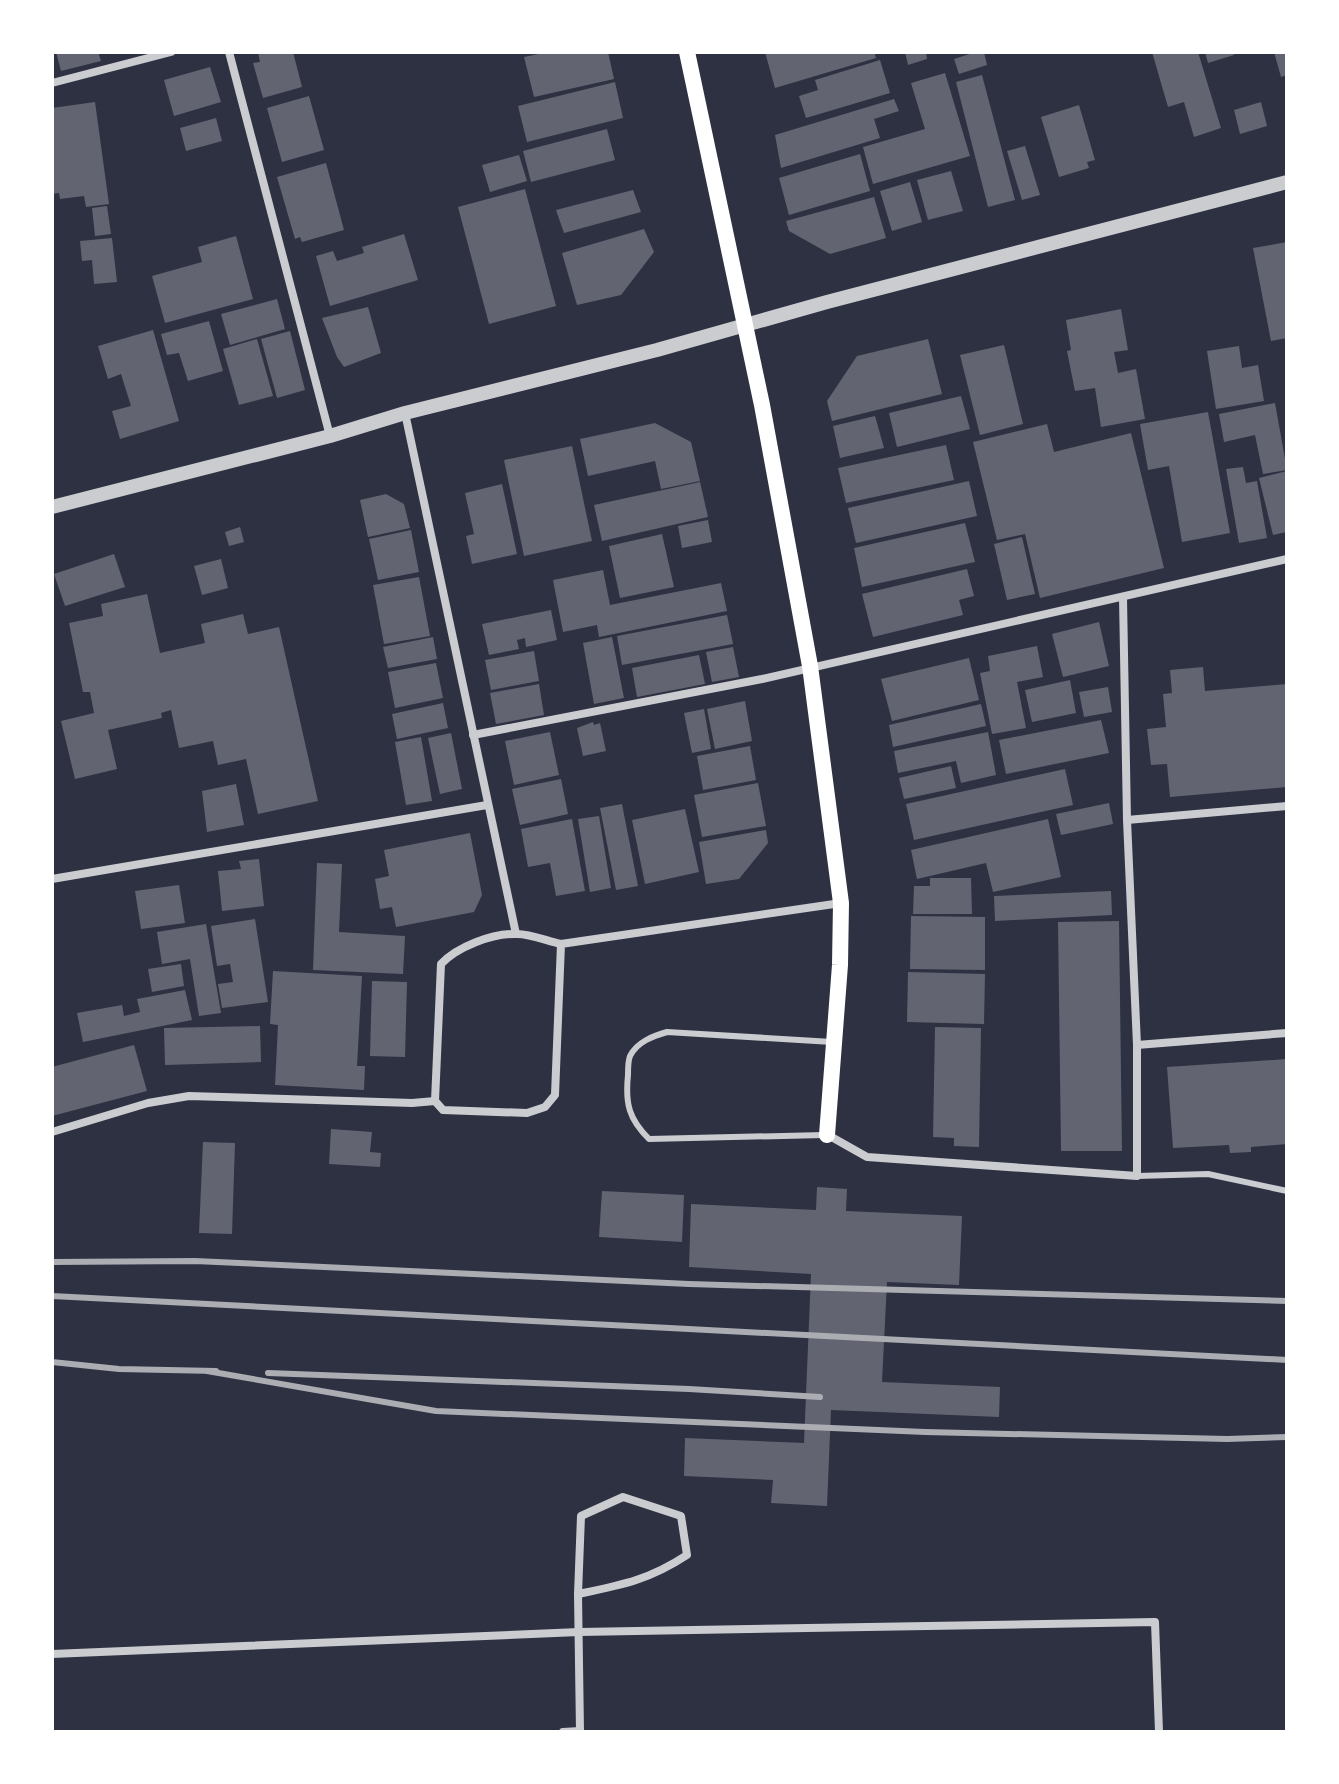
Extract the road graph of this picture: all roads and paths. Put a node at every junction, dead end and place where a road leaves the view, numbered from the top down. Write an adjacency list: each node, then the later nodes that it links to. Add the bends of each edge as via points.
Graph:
1 (171, 52): 4 (street)
2 (229, 52): 8 (street)
3 (687, 52): 6 (main road)
4 (52, 83)
5 (1287, 182): 6 (street)
6 (744, 327): 7 (street); 12 (main road)
7 (405, 413): 8 (street); 13 (street)
8 (330, 436): 9 (street)
9 (52, 507)
10 (1287, 559): 11 (street)
11 (1123, 598): 12 (street); 16 (street)
12 (810, 666): 13 (street); 18 (main road)
13 (473, 735): 14 (street)
14 (487, 805): 17 (street); 19 (street)
15 (1287, 806): 16 (street)
16 (1127, 820): 23 (street)
17 (52, 879)
18 (841, 903): 20 (street); 22 (main road)
19 (516, 934): 20 (street); 24 (street, via 476,942 452,952 441,964)
20 (561, 944): 24 (street, via 555,1095 545,1107 527,1113 443,1110)
21 (1287, 1033): 23 (street)
22 (832, 1042): 26 (main road); 26 (lane, via 667,1032 646,1039 629,1057 627,1082 628,1107 649,1139)
23 (1137, 1045): 27 (street)
24 (435, 1101): 25 (street, via 189,1096)
25 (52, 1132)
26 (827, 1135): 27 (street, via 867,1157)
27 (1137, 1176): 28 (lane, via 1208,1174)
28 (1287, 1191)
29 (578, 1594): 29 (street, via 581,1516 623,1497 681,1516 687,1555 661,1573); 30 (street)
30 (579, 1632): 31 (street); 33 (street); 34 (street, via 1155,1622)
31 (52, 1654)
32 (563, 1732): 33 (street)
33 (580, 1732)
34 (1159, 1732)

